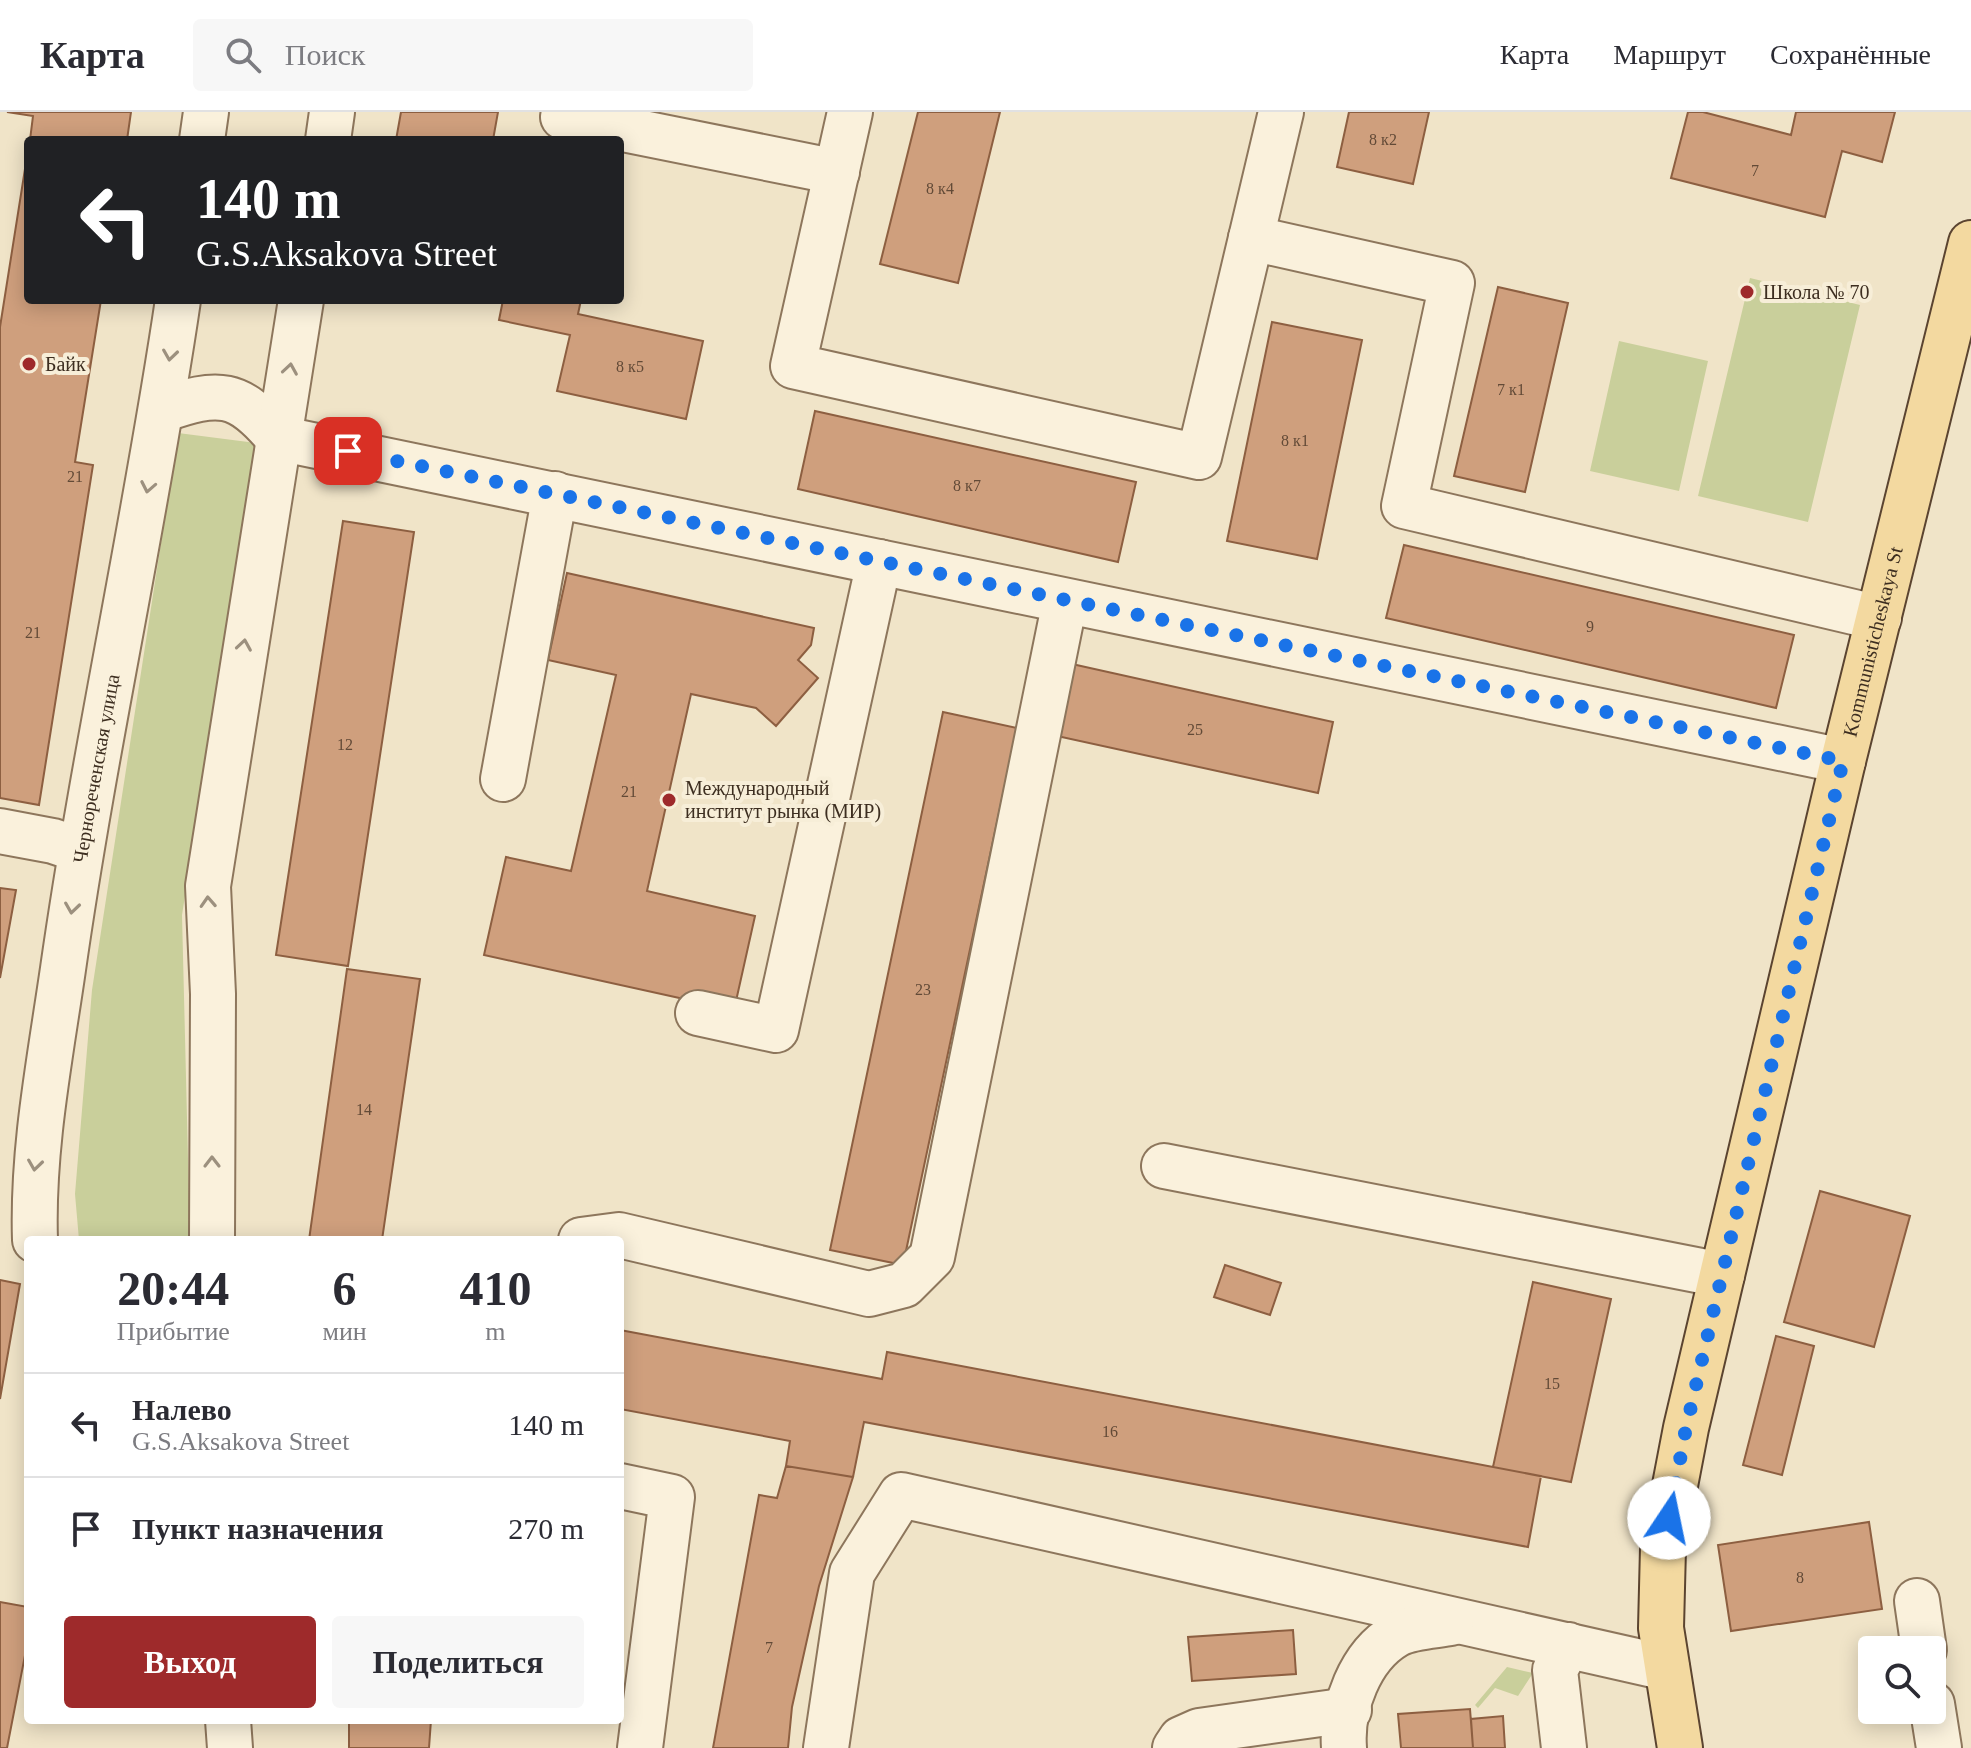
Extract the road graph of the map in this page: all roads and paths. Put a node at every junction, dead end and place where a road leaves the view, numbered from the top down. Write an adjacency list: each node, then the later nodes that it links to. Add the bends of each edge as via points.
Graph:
1 (206, 112): 6 (street)
2 (332, 112): 7 (street)
3 (564, 112): 8 (street, via 563,117)
4 (850, 112): 8 (street)
5 (1281, 112): 9 (street)
6 (203, 136)
7 (329, 136)
8 (837, 172): 9 (street, via 793,366 1199,457)
9 (1251, 238): 18 (street, via 1452,283 1404,506)
10 (1971, 243): 18 (main road, Kommunisticheskaya St)
11 (177, 304): 13 (street, Чернореченская улица, one-way to 13)
12 (300, 304): 14 (street, one-way to 12)
13 (162, 410): 14 (street, via 196,398 228,396 256,412); 22 (street, Чернореченская улица, one-way to 22)
14 (278, 438): 15 (street); 26 (street, one-way to 14, via 208,886)
15 (555, 494): 16 (street); 20 (street)
16 (879, 562): 17 (street); 23 (street, via 776,1030)
17 (1065, 601): 19 (street); 27 (street, via 932,1257 904,1285 869,1294)
18 (1879, 618): 19 (main road, Kommunisticheskaya St)
19 (1843, 761): 28 (main road, Kommunisticheskaya St)
20 (503, 779)
21 (0, 831): 22 (street)
22 (80, 850): 25 (street, Чернореченская улица, one-way to 25, via 33,1182)
23 (698, 1013)
24 (1164, 1166): 28 (street)
25 (35, 1236)
26 (212, 1236)
27 (624, 1236)
28 (1722, 1275): 34 (main road, Kommunisticheskaya St, via 1663,1548 1661,1628)
29 (624, 1487): 39 (street, via 672,1497)
30 (1917, 1601): 32 (street)
31 (1461, 1621): 33 (street); 37 (street, via 1398,1634 1371,1657 1353,1687); 40 (street, via 901,1495 852,1573)
32 (1922, 1636)
33 (1568, 1645): 34 (street); 42 (street, via 1555,1670)
34 (1667, 1668): 43 (main road, Kommunisticheskaya St)
35 (228, 1724): 38 (street)
36 (1935, 1724): 44 (street)
37 (1346, 1729): 41 (street, via 1199,1731)
38 (230, 1748)
39 (640, 1748)
40 (826, 1748)
41 (1175, 1748)
42 (1564, 1748)
43 (1680, 1748)
44 (1939, 1748)

